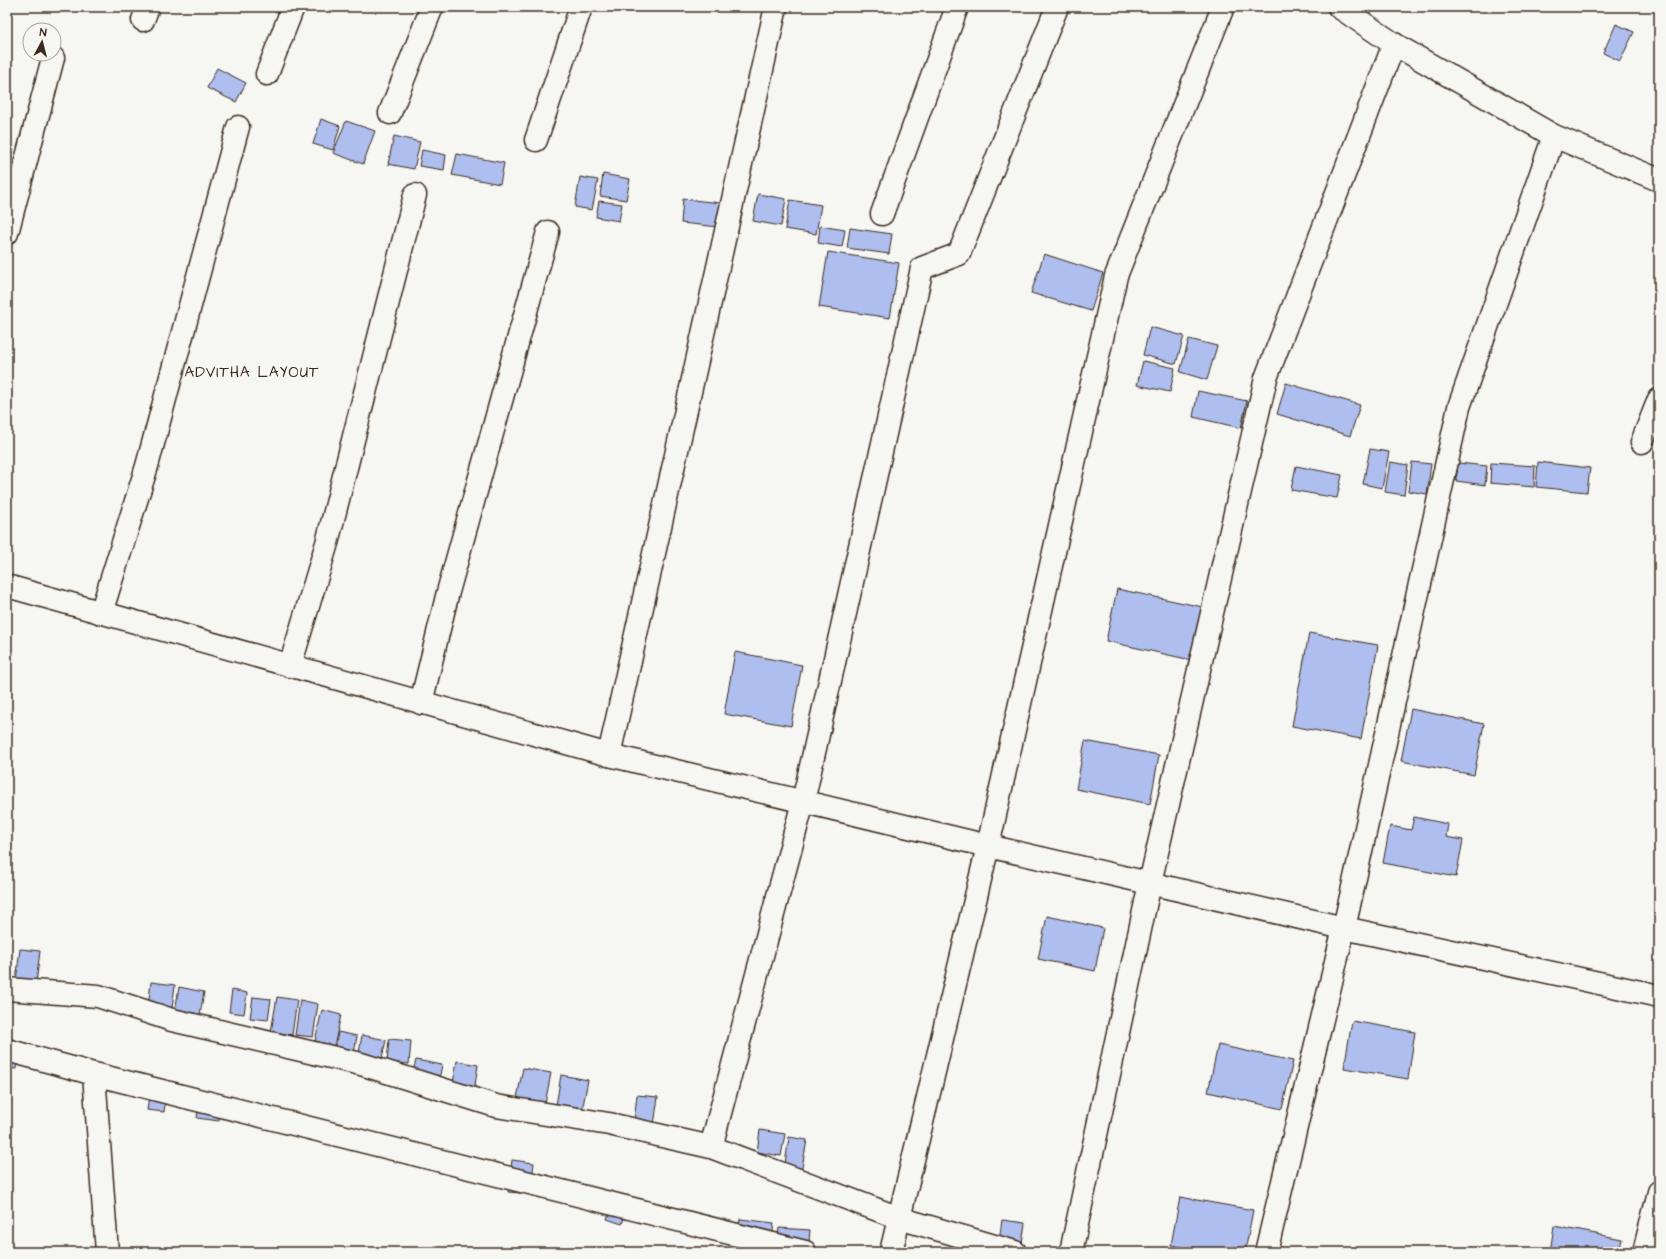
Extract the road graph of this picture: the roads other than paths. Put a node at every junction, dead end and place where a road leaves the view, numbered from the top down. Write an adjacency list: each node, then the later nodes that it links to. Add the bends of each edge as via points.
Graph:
1 (293, 7): 11 (street)
2 (432, 7): 12 (street)
3 (581, 7): 15 (street)
4 (776, 7): 27 (street)
5 (958, 7): 18 (street)
6 (1057, 7): 28 (street, via 959,254 922,268)
7 (1223, 7): 29 (street, via 1116,276)
8 (1339, 7): 9 (street)
9 (1394, 44): 14 (street); 30 (street, via 1266,378)
10 (53, 62): 20 (street)
11 (267, 74)
12 (390, 113)
13 (238, 127): 24 (street, via 147,466)
14 (1554, 136): 16 (street); 31 (street, via 1459,407)
15 (536, 140)
16 (1659, 180)
17 (415, 195): 25 (street, via 327,543)
18 (882, 214)
19 (548, 232): 26 (street, via 448,592)
20 (7, 233)
21 (1659, 400): 22 (street)
22 (1642, 442)
23 (7, 586): 24 (street)
24 (101, 612): 25 (street)
25 (290, 666): 26 (street)
26 (421, 703): 27 (street)
27 (609, 755): 28 (street)
28 (803, 802): 29 (street); 36 (street)
29 (988, 846): 30 (street); 38 (street)
30 (1150, 883): 31 (street); 43 (street)
31 (1344, 928): 33 (street); 44 (street)
32 (7, 989): 36 (street, via 98,996 172,1020 361,1064 496,1106 609,1124)
33 (1659, 996)
34 (7, 1050): 35 (street)
35 (94, 1074): 39 (street); 40 (street)
36 (711, 1147): 38 (street)
37 (1659, 1192): 45 (street)
38 (899, 1218): 41 (street); 42 (street)
39 (108, 1252)
40 (805, 1252)
41 (891, 1252)
42 (1015, 1252)
43 (1071, 1252)
44 (1266, 1252)
45 (1644, 1252)

